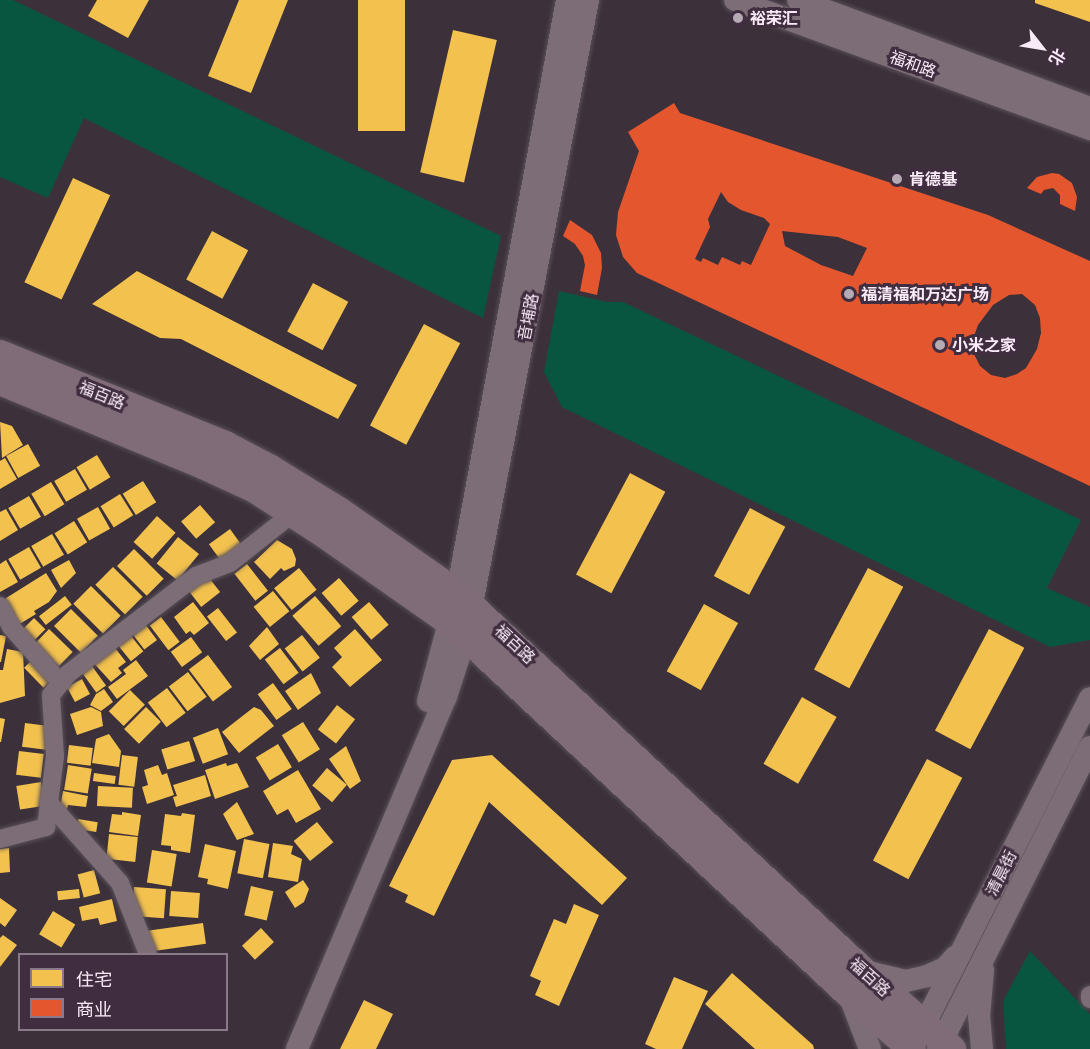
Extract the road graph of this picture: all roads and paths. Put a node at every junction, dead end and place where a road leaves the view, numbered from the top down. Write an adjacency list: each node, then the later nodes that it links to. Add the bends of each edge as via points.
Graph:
1 (567, 0): 10 (street, 音埔路)
2 (588, 0): 10 (street, 音埔路)
3 (735, 0): 6 (street, 福和路)
4 (798, 0): 5 (street, 福和路)
5 (1090, 108)
6 (1090, 129)
7 (0, 354): 10 (main road, 福百路, via 225,445 269,468 331,505)
8 (0, 381): 9 (main road, 福百路, via 203,465 255,489)
9 (293, 513): 12 (main road, 福百路); 13 (street, via 230,563 196,576)
10 (465, 598): 12 (street, 音埔路); 21 (main road, 福百路)
11 (0, 606): 13 (street, via 11,627)
12 (459, 629): 21 (main road, 福百路); 23 (street); 24 (street, via 446,697)
13 (61, 683): 16 (street, via 51,695 55,756)
14 (1090, 698): 18 (street, 清晨街)
15 (1090, 747): 20 (street, 清晨街)
16 (49, 803): 17 (street, via 46,827); 19 (street, via 120,883)
17 (0, 839)
18 (963, 947): 21 (street, via 945,968 927,976 906,981); 22 (street, 清晨街)
19 (148, 953)
20 (985, 956): 22 (street, 清晨街); 26 (street, via 980,1017)
21 (855, 982): 22 (main road, 福百路); 25 (street)
22 (934, 1042)
23 (280, 1049)
24 (297, 1049)
25 (870, 1049)
26 (982, 1049)

